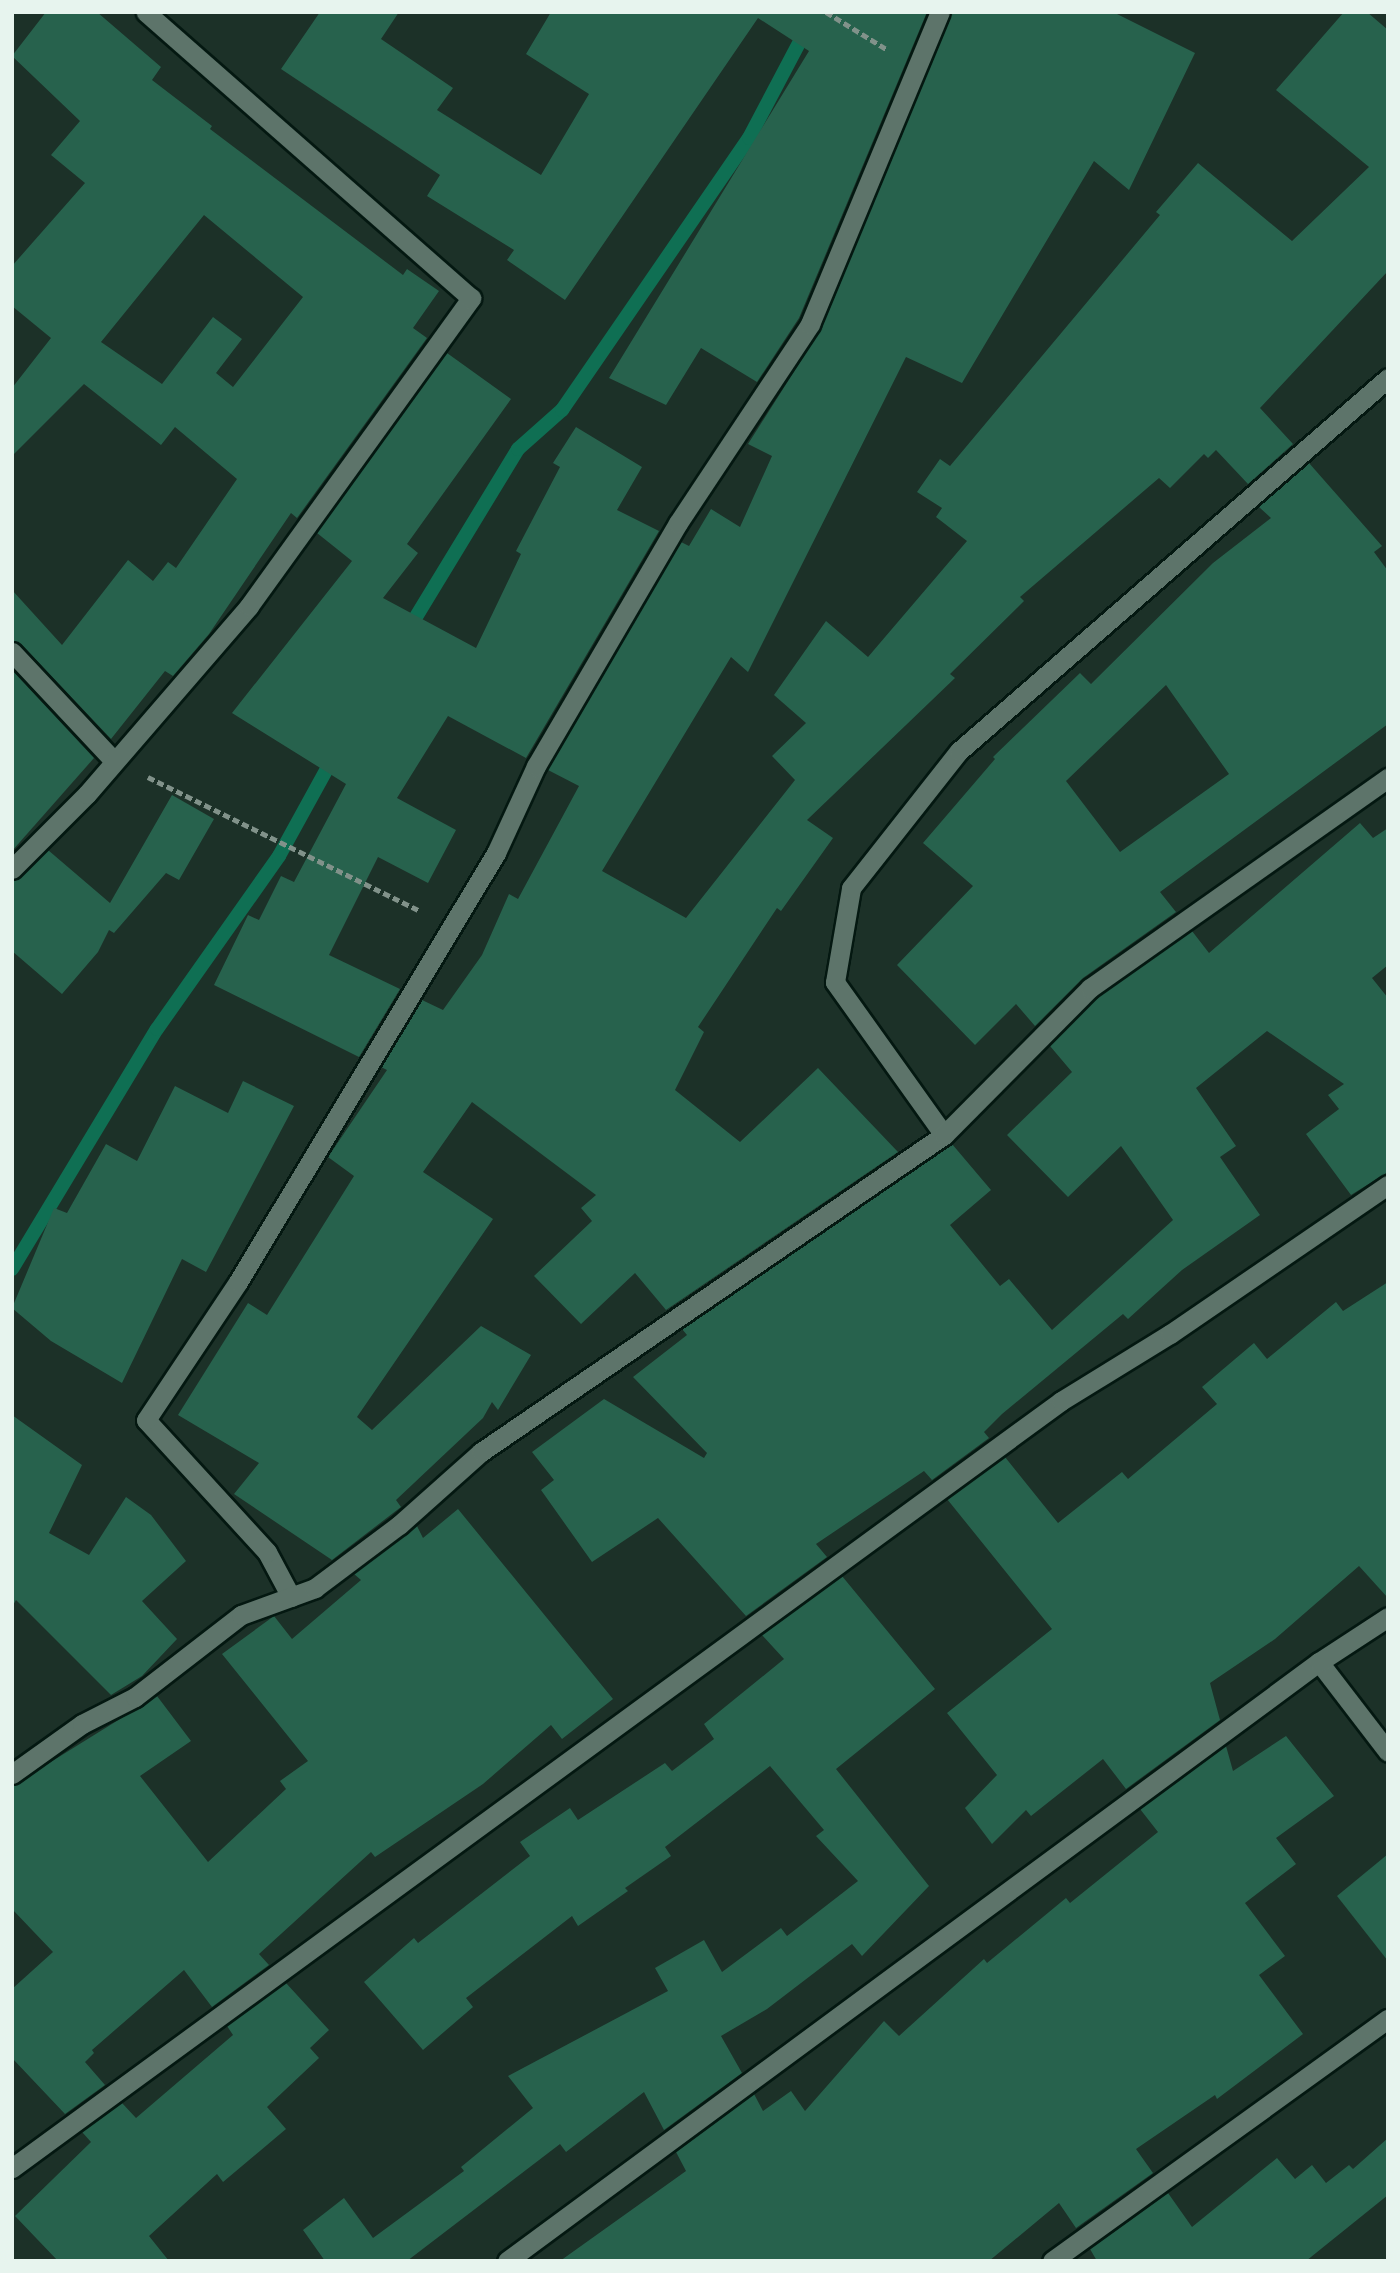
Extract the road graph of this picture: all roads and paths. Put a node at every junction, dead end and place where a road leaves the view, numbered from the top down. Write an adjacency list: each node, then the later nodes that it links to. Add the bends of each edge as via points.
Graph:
1 (146, 12): 7 (street, via 471,299 248,606)
2 (826, 12): 4 (path)
3 (940, 12): 4 (street)
4 (915, 67): 10 (street, via 810,324 678,523 536,766 496,853)
5 (1388, 378): 11 (street, via 959,751 851,888 835,982)
6 (12, 652): 7 (street)
7 (113, 760): 9 (street, via 87,794); 10 (path)
8 (1388, 778): 11 (street, via 1090,988)
9 (12, 869)
10 (450, 926): 13 (street, via 238,1282 146,1420 267,1552)
11 (944, 1135): 13 (street, via 481,1451 399,1525 315,1588)
12 (1388, 1185): 19 (street, via 1170,1334 1061,1401)
13 (291, 1597): 17 (street, via 241,1615 135,1697 82,1724)
14 (1388, 1617): 15 (street)
15 (1319, 1662): 16 (street); 20 (street)
16 (1388, 1752)
17 (12, 1774)
18 (1388, 2019): 21 (street)
19 (12, 2168)
20 (507, 2261)
21 (1052, 2261)

